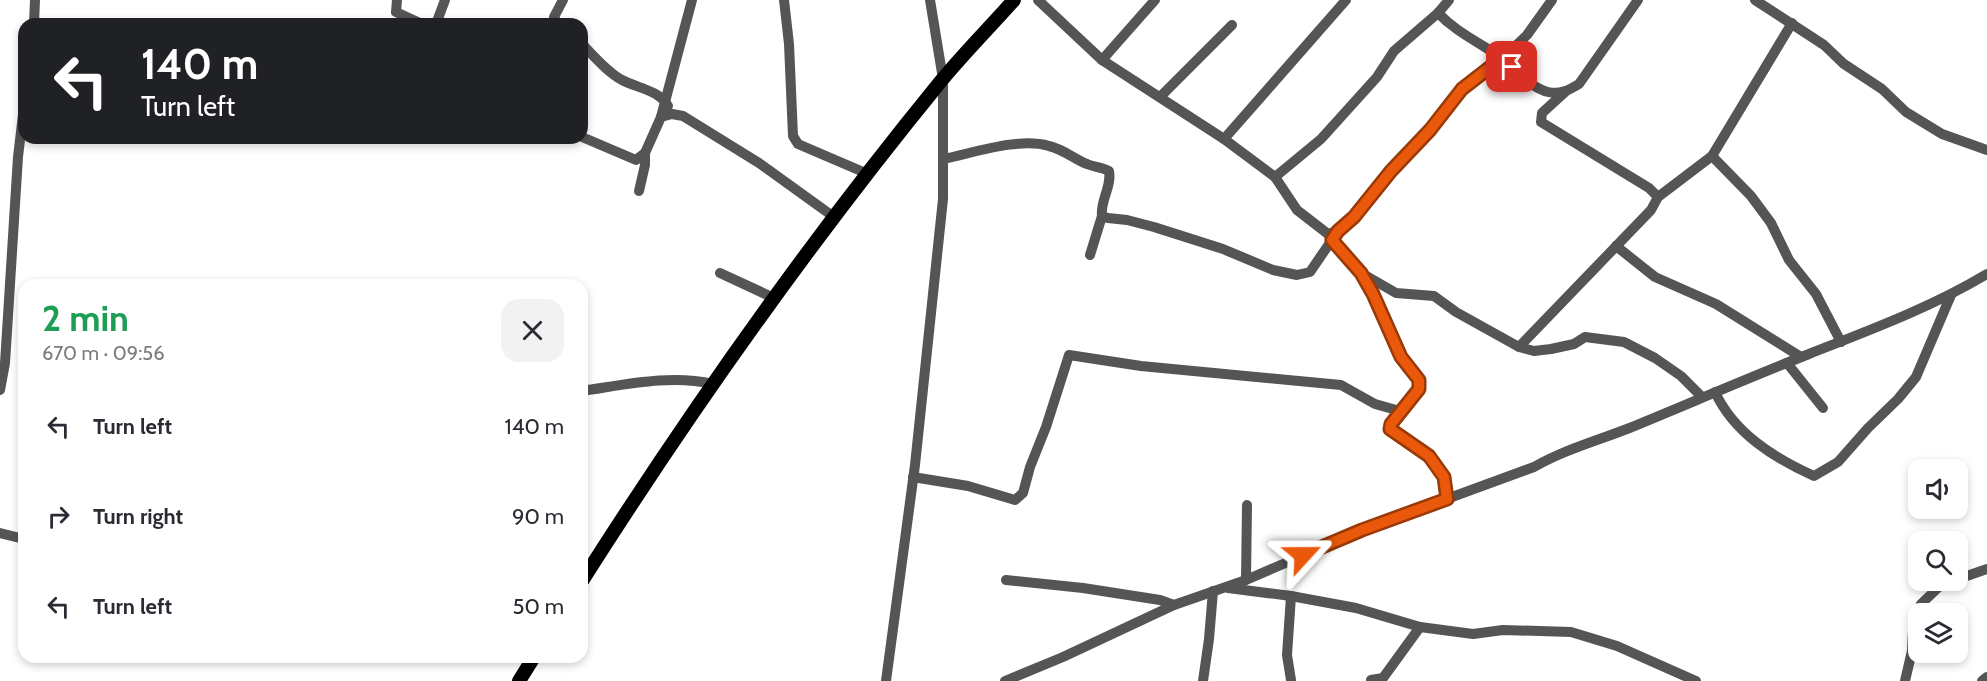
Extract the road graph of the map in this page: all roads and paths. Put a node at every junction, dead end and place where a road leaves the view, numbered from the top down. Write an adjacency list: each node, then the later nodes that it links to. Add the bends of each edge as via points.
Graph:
1 (35, 0): 17 (street)
2 (397, 0): 18 (street, via 396,12)
3 (445, 0): 19 (street)
4 (563, 0): 20 (street)
5 (692, 0): 29 (street)
6 (784, 0): 38 (street, via 793,136 798,144)
7 (930, 0): 26 (street)
8 (1014, 0): 26 (main road)
9 (1038, 0): 25 (street)
10 (1155, 0): 25 (street)
11 (1346, 0): 31 (street)
12 (1449, 0): 16 (street)
13 (1552, 0): 24 (street, via 1527,34)
14 (1638, 0): 27 (street, via 1579,84)
15 (1755, 0): 21 (street)
16 (1438, 13): 24 (street); 39 (street, via 1395,51 1321,139)
17 (34, 18)
18 (409, 18)
19 (438, 18)
20 (555, 18)
21 (1792, 23): 34 (street, via 1882,89 1906,112 1942,134); 36 (street)
22 (1232, 25): 28 (street)
23 (588, 50): 29 (street, via 621,80 646,89)
24 (1502, 58): 27 (street, via 1539,89); 44 (street, via 1462,89 1354,217)
25 (1102, 60): 28 (street)
26 (943, 79): 37 (street); 38 (main road)
27 (1565, 93): 41 (street, via 1542,113 1541,122)
28 (1160, 98): 31 (street)
29 (665, 102): 30 (street)
30 (667, 115): 35 (street); 43 (street, via 683,116 759,163)
31 (1224, 139): 39 (street)
32 (588, 140): 35 (street, via 636,160)
33 (20, 144): 57 (street)
34 (1987, 150)
35 (645, 153): 40 (street)
36 (1712, 156): 41 (street); 52 (street, via 1771,223 1789,260 1816,294)
37 (943, 159): 42 (street, via 1011,145 1049,146 1109,171); 63 (street, via 943,198)
38 (868, 174): 43 (main road)
39 (1275, 177): 44 (street, via 1297,210)
40 (639, 191)
41 (1658, 197): 45 (street, via 1651,210)
42 (1102, 216): 44 (street, via 1154,227 1297,275 1310,272); 46 (street)
43 (834, 217): 51 (main road)
44 (1333, 235): 48 (street)
45 (1616, 246): 53 (street); 54 (street, via 1655,278 1716,304)
46 (1090, 255)
47 (720, 273): 51 (street)
48 (1361, 273): 53 (street, via 1396,293 1434,296); 62 (street, via 1401,357 1419,380 1419,389)
49 (1987, 274): 50 (street)
50 (1951, 294): 52 (street); 59 (street, via 1916,377 1838,462 1814,476 1757,443)
51 (774, 298): 56 (main road)
52 (1841, 342): 54 (street)
53 (1519, 347): 60 (street, via 1534,351 1551,349 1585,337 1624,342 1681,376)
54 (1801, 357): 55 (street)
55 (1787, 363): 59 (street); 61 (street)
56 (712, 384): 58 (street, via 672,379); 69 (main road)
57 (0, 390)
58 (588, 390)
59 (1715, 392): 60 (street)
60 (1702, 397): 64 (street)
61 (1823, 408)
62 (1400, 411): 63 (street, via 1376,404 1341,385 1141,366 1069,355 1019,498 1008,499 968,486); 64 (street, via 1390,429 1429,456 1444,477)
63 (913, 477): 83 (street)
64 (1447, 499): 72 (street, via 1362,530)
65 (1247, 505): 72 (street)
66 (0, 533): 67 (street)
67 (18, 538)
68 (1987, 569): 70 (street)
69 (588, 572)
70 (1968, 576)
71 (1006, 580): 76 (street, via 1083,588)
72 (1246, 580): 73 (street)
73 (1218, 589): 75 (street); 76 (street); 85 (street)
74 (1935, 591): 87 (street, via 1921,604)
75 (1291, 596): 77 (street, via 1356,608); 80 (street, via 1287,655)
76 (1174, 605): 84 (street)
77 (1420, 627): 81 (street, via 1383,678); 86 (street, via 1473,634 1503,630 1570,632 1617,646)
78 (530, 663): 82 (main road)
79 (1987, 677): 88 (street)
80 (1291, 680)
81 (1371, 680)
82 (519, 681)
83 (886, 681)
84 (1005, 681)
85 (1203, 681)
86 (1696, 681)
87 (1905, 681)
88 (1982, 681)

